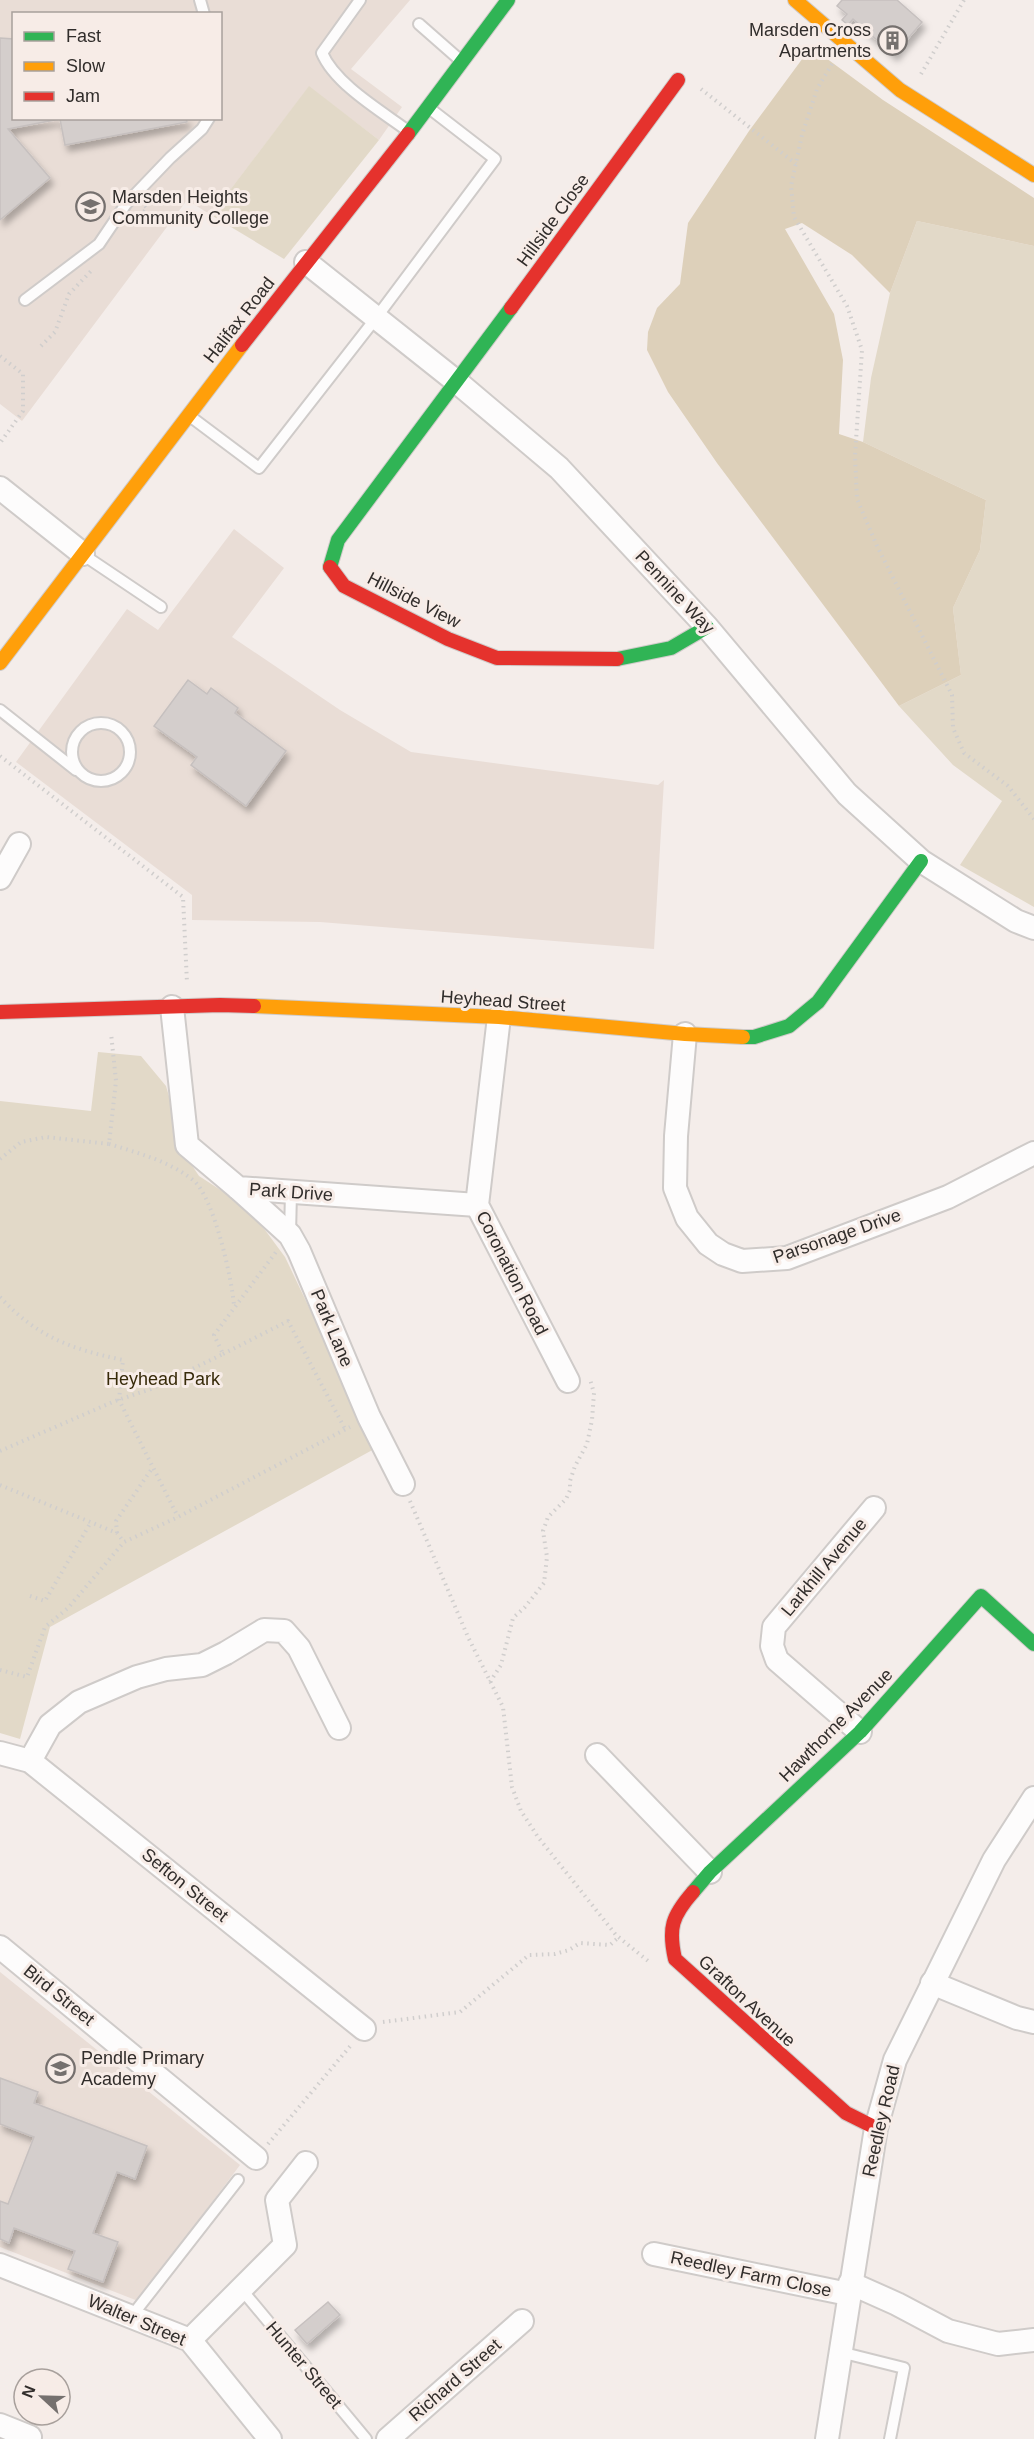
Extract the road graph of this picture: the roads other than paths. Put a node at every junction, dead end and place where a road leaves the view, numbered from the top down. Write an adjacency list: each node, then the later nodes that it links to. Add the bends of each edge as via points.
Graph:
1 (360, 0): 9 (lane, via 322,53 327,66 346,84)
2 (508, 0): 5 (street, Halifax Road)
3 (795, 0): 10 (street, via 812,9 844,42 909,96)
4 (419, 24): 5 (lane)
5 (462, 62): 7 (street, Halifax Road)
6 (678, 80): 14 (street, Hillside Close)
7 (428, 108): 9 (street, Halifax Road); 13 (lane, via 495,159)
8 (207, 120): 12 (lane, via 134,197 99,244)
9 (408, 131): 11 (street, Halifax Road)
10 (1034, 176)
11 (306, 262): 13 (street, Pennine Way); 15 (street, Halifax Road)
12 (25, 300)
13 (376, 318): 14 (street, Pennine Way); 15 (lane, via 260,468)
14 (457, 382): 19 (street, Pennine Way, via 559,468); 19 (street, Hillside View, via 338,540 329,565 344,586 448,639 496,658 624,659 671,648)
15 (188, 415): 17 (street, Halifax Road)
16 (0, 488): 17 (street)
17 (83, 554): 18 (lane); 20 (street, Halifax Road)
18 (161, 607)
19 (707, 627): 24 (street, Pennine Way, via 848,794)
20 (0, 663)
21 (0, 710): 22 (lane)
22 (79, 772): 22 (lane, via 93,781 110,781 124,771 131,756 129,739 118,726 101,722 85,726 74,740 71,756)
23 (19, 844): 25 (street)
24 (921, 861): 26 (street, Pennine Way, via 1016,921); 30 (street, Heyhead Street, via 818,1002 789,1026 754,1037)
25 (0, 879)
26 (1034, 928)
27 (180, 1007): 28 (street, Heyhead Street); 29 (street, Heyhead Street, via 220,1005); 32 (street, Park Drive, via 187,1145)
28 (0, 1012)
29 (500, 1017): 30 (street, Heyhead Street); 34 (street, Coronation Road)
30 (685, 1034): 31 (street, Parsonage Drive, via 675,1136 675,1188 687,1218 708,1245 742,1261 798,1254 948,1197)
31 (1034, 1153)
32 (238, 1188): 33 (street, Park Drive); 35 (street, Park Lane)
33 (291, 1192): 34 (street, Park Drive); 35 (lane)
34 (477, 1205): 36 (street, Coronation Road)
35 (290, 1235): 37 (street, Park Lane, via 369,1417)
36 (567, 1381)
37 (403, 1484)
38 (874, 1508): 41 (street, Larkhill Avenue, via 774,1627 772,1646 777,1660)
39 (1034, 1644): 41 (street, Hawthorne Avenue, via 981,1596)
40 (339, 1728): 44 (street, via 299,1648 284,1631 264,1630 202,1665 136,1677 79,1702 50,1725)
41 (860, 1732): 46 (street, Hawthorne Avenue)
42 (0, 1753): 44 (street, Sefton Street)
43 (597, 1755): 46 (street)
44 (30, 1761): 50 (street, Sefton Street)
45 (1034, 1798): 48 (street, Reedley Road, via 994,1860)
46 (710, 1872): 51 (street, Grafton Avenue, via 678,1909 670,1936 675,1959 846,2113)
47 (0, 1947): 52 (street, Bird Street)
48 (932, 1983): 49 (street); 51 (street, Reedley Road, via 895,2060)
49 (1034, 2022)
50 (364, 2029)
51 (876, 2128): 57 (street, Reedley Road)
52 (256, 2158)
53 (306, 2163): 58 (street, via 277,2200 285,2245)
54 (238, 2180): 59 (lane)
55 (654, 2254): 57 (street, Reedley Farm Close)
56 (1, 2268): 59 (street, Walter Street)
57 (849, 2289): 62 (street, Reedley Farm Close, via 897,2304 948,2331 998,2344); 63 (street, Reedley Road)
58 (242, 2290): 61 (street); 67 (lane, Hunter Street)
59 (131, 2316): 61 (street, Walter Street)
60 (522, 2321): 68 (street, Richard Street)
61 (190, 2340): 66 (street, Walter Street)
62 (1034, 2340)
63 (839, 2352): 69 (street, Reedley Road); 70 (lane, via 904,2368)
64 (0, 2425): 65 (street)
65 (30, 2438)
66 (270, 2439)
67 (366, 2439)
68 (388, 2439)
69 (827, 2439)
70 (890, 2439)

